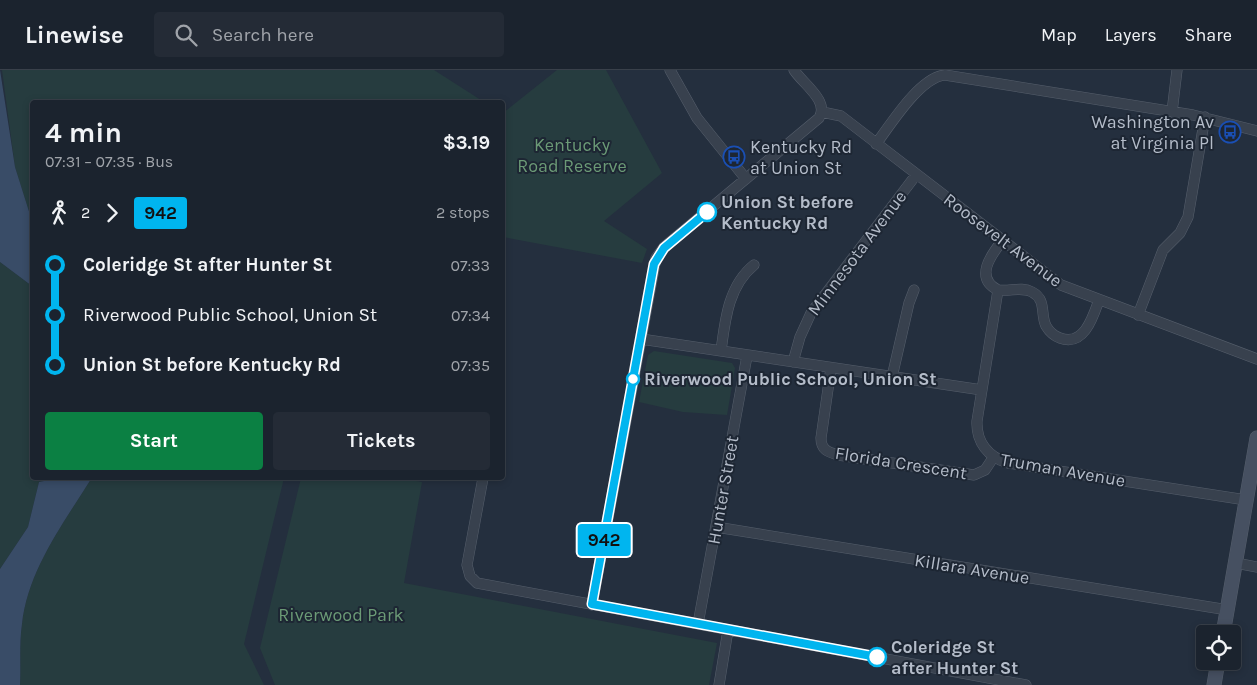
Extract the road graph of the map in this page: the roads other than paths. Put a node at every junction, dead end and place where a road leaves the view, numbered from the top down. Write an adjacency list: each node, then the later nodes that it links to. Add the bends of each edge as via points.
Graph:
1 (670, 70): 4 (street)
2 (794, 70): 5 (street, via 820,101)
3 (1177, 70): 6 (street)
4 (677, 75): 13 (street, via 697,118)
5 (822, 112): 10 (street, Roosevelt Avenue, via 841,116); 13 (street, via 814,123)
6 (1172, 112): 7 (street); 8 (street, via 945,74 926,82)
7 (1205, 117): 9 (street); 19 (street, via 1186,222 1163,250)
8 (889, 127): 10 (street); 11 (street, via 888,143)
9 (1257, 131)
10 (876, 144): 11 (street, Roosevelt Avenue)
11 (898, 160): 12 (street, Roosevelt Avenue)
12 (916, 175): 14 (street, Roosevelt Avenue); 24 (street, Minnesota Avenue, via 811,313)
13 (746, 179): 20 (street, via 660,253 654,264)
14 (1002, 241): 17 (street, via 986,268 987,279); 18 (street, Roosevelt Avenue, via 1062,285)
15 (754, 265): 21 (street, via 742,277 730,304)
16 (914, 290): 26 (street)
17 (998, 290): 18 (street, via 1021,288 1032,292 1042,302 1047,328 1055,336 1067,340 1086,331); 27 (street, Truman Avenue)
18 (1099, 300): 19 (street, Roosevelt Avenue)
19 (1138, 315): 23 (street, Roosevelt Avenue)
20 (641, 339): 21 (street); 35 (street)
21 (721, 351): 22 (street)
22 (747, 356): 24 (street); 32 (street, Hunter Street)
23 (1257, 359)
24 (793, 362): 25 (street)
25 (831, 368): 26 (street); 29 (street, Florida Crescent, via 820,438 826,451 974,475 985,470)
26 (892, 377): 27 (street)
27 (982, 390): 29 (street, Truman Avenue, via 978,433 982,445)
28 (1257, 438): 31 (main road)
29 (994, 458): 31 (street, Truman Avenue, via 1008,463)
30 (482, 480): 35 (street, via 468,557 473,580 484,585)
31 (1246, 500): 33 (main road)
32 (716, 527): 36 (street, Killara Avenue); 37 (street, Hunter Street)
33 (1236, 563): 34 (street); 36 (main road)
34 (1257, 566)
35 (592, 604): 37 (street)
36 (1228, 610): 38 (main road)
37 (698, 624): 39 (street)
38 (1225, 625)
39 (728, 630): 41 (street); 42 (street)
40 (1216, 670): 43 (main road)
41 (719, 685)
42 (1026, 685)
43 (1214, 685)

